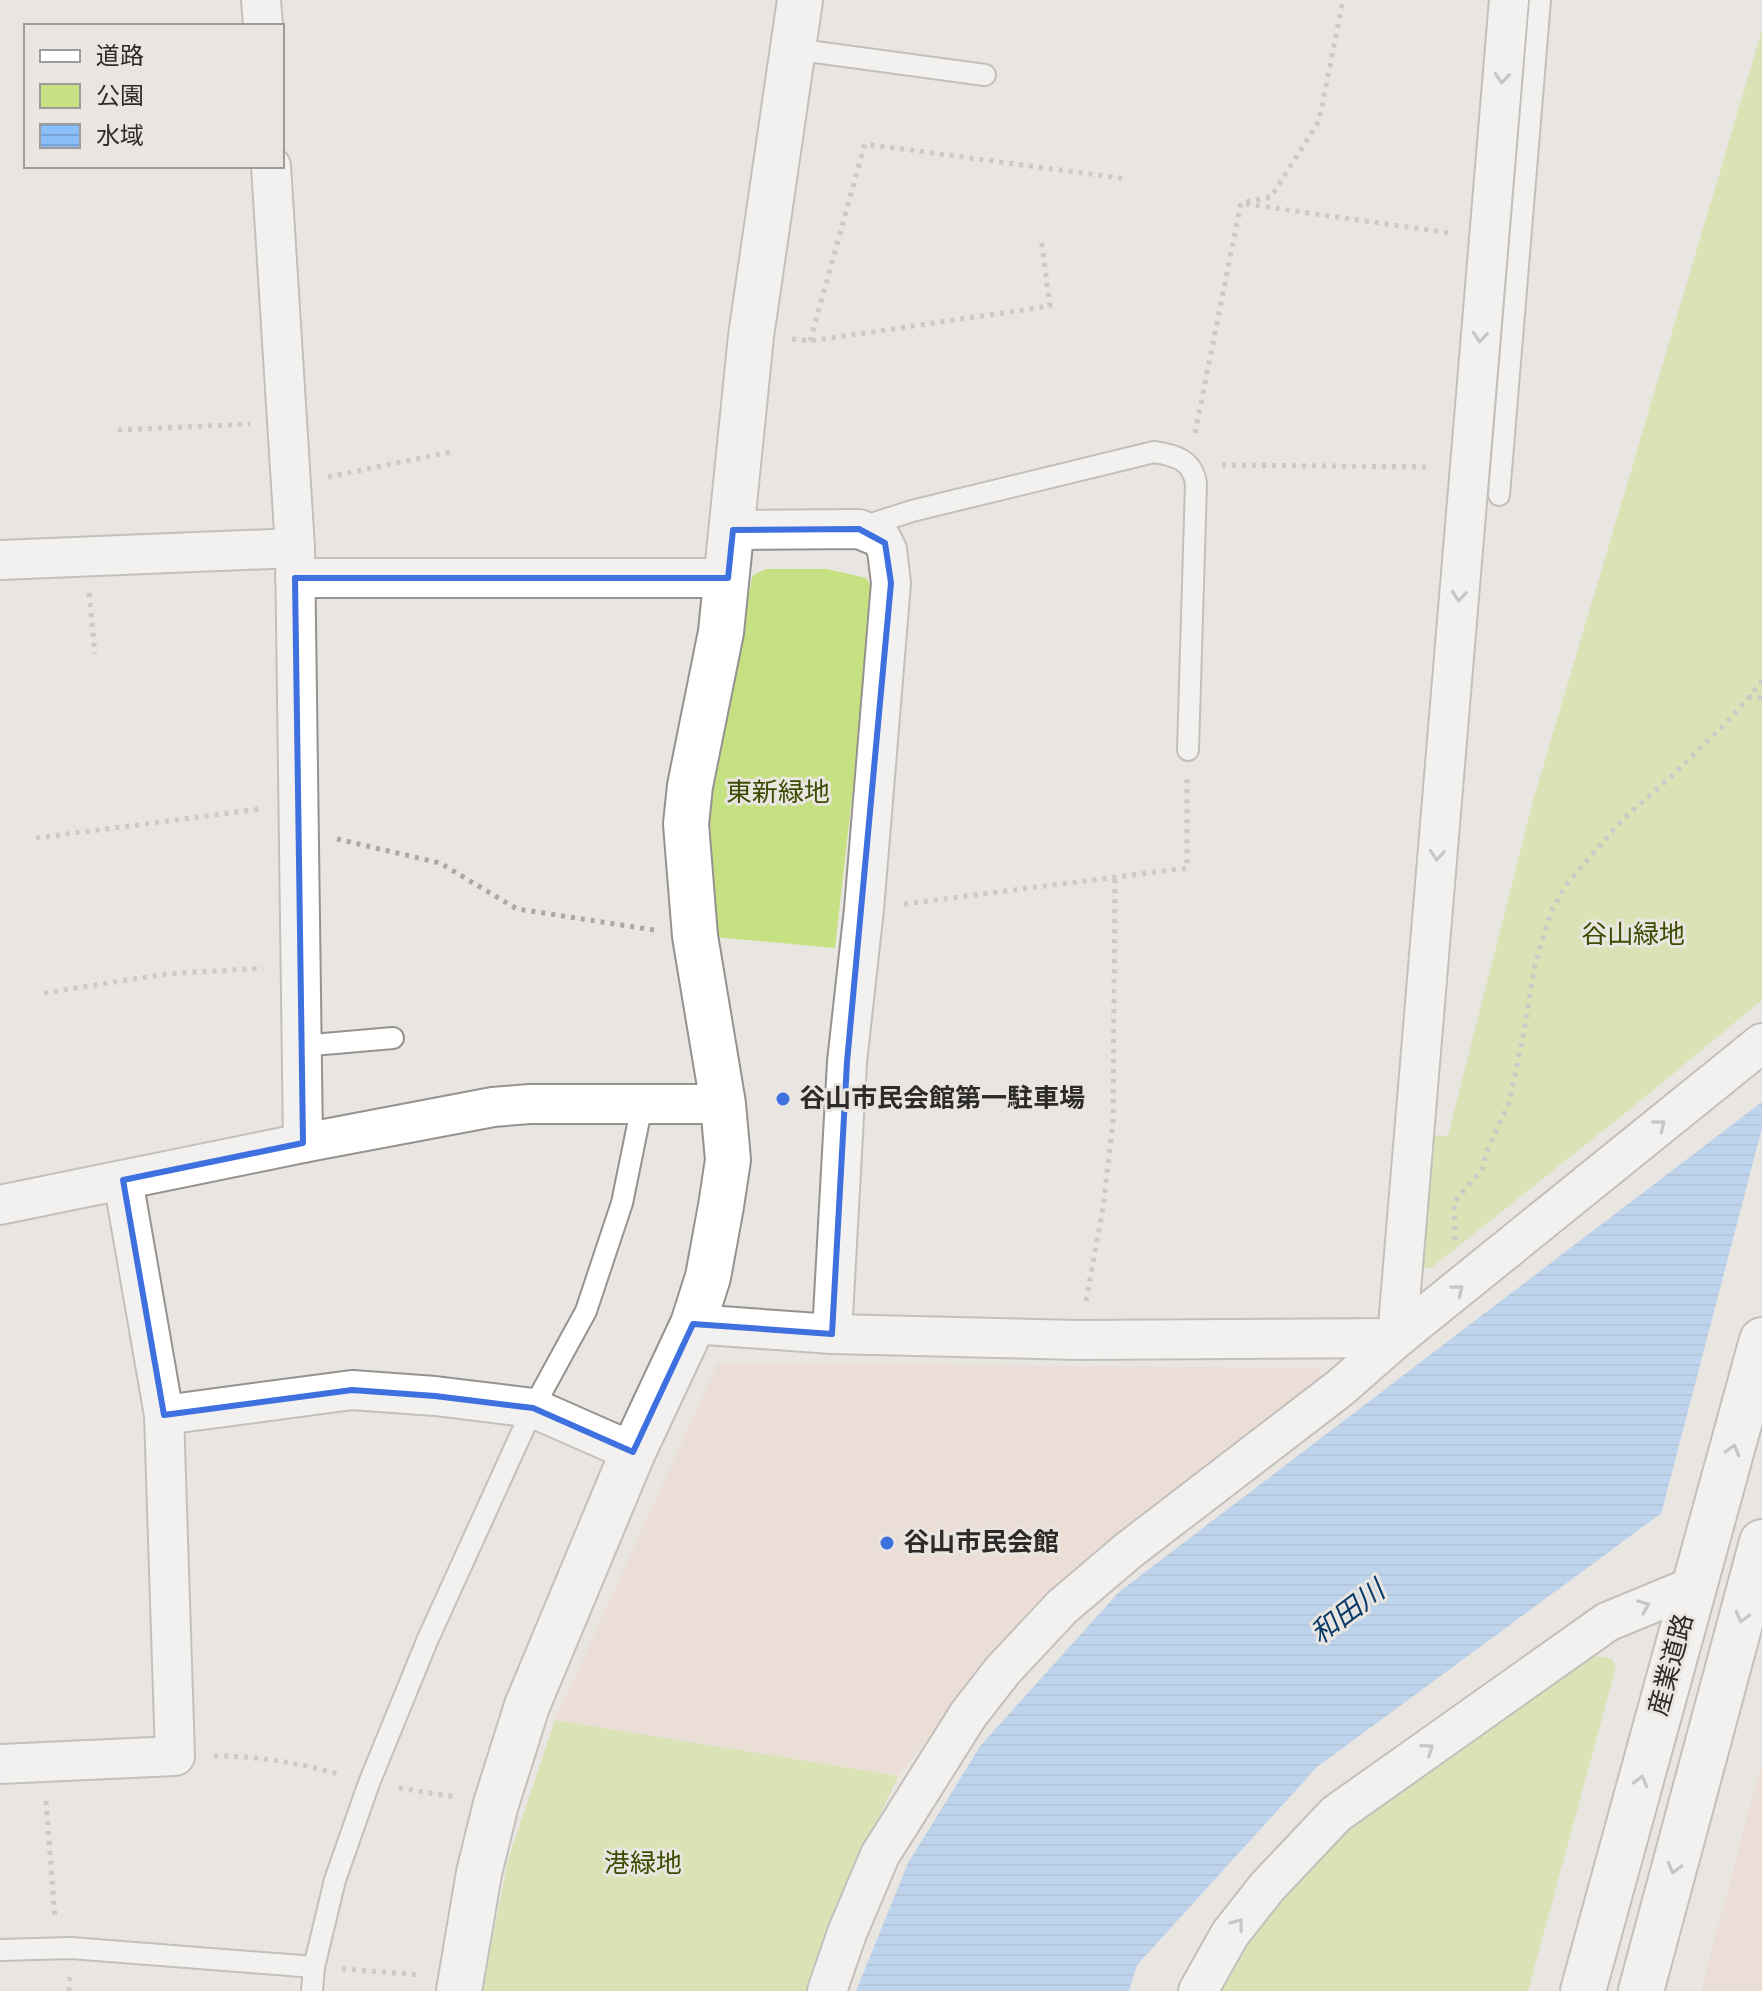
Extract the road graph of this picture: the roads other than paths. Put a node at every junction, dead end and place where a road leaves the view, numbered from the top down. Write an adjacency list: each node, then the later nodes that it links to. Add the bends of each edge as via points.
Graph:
1 (261, 0): 5 (street)
2 (800, 0): 6 (street)
3 (1509, 0): 26 (street, one-way to 26)
4 (1540, 0): 9 (lane)
5 (263, 24)
6 (793, 49): 7 (lane); 11 (street, via 751,336)
7 (985, 75)
8 (271, 168): 13 (street)
9 (1499, 495)
10 (859, 529): 11 (street); 15 (lane, via 912,511 1154,452 1175,455 1188,464 1196,484); 25 (street, via 885,543 891,583 847,1062)
11 (733, 530): 14 (street)
12 (0, 560): 13 (street, via 85,556)
13 (295, 563): 14 (street); 18 (street)
14 (728, 578): 19 (street, via 686,824 695,936)
15 (1188, 750)
16 (393, 1038): 18 (lane)
17 (1762, 1043): 26 (street, one-way to 17)
18 (301, 1046): 21 (street)
19 (723, 1104): 20 (street); 24 (street, via 728,1160 724,1191)
20 (642, 1105): 21 (street, via 493,1107); 28 (lane, via 622,1203 586,1311)
21 (303, 1143): 22 (street)
22 (123, 1180): 23 (street); 29 (street)
23 (0, 1205)
24 (693, 1324): 25 (street); 30 (street)
25 (832, 1334): 26 (street, via 1079,1340)
26 (1397, 1338): 38 (street, via 1129,1550 1062,1607 1003,1670 968,1715 880,1855)
27 (1762, 1340): 32 (street, 産業道路, one-way to 27)
28 (533, 1408): 29 (street, via 352,1390); 30 (street); 35 (lane, via 369,1783 335,1880)
29 (164, 1415): 33 (street, via 175,1756)
30 (633, 1452): 36 (street, via 527,1706 479,1873)
31 (1762, 1542): 41 (street, one-way to 41)
32 (1694, 1586): 39 (street, one-way to 32, via 1230,1934 1336,1814 1607,1622); 40 (street, 産業道路, one-way to 32)
33 (0, 1764)
34 (0, 1950): 35 (lane, via 58,1948)
35 (314, 1967): 37 (lane)
36 (460, 1984)
37 (312, 1991)
38 (827, 1991)
39 (1198, 1991)
40 (1583, 1991)
41 (1641, 1991)

